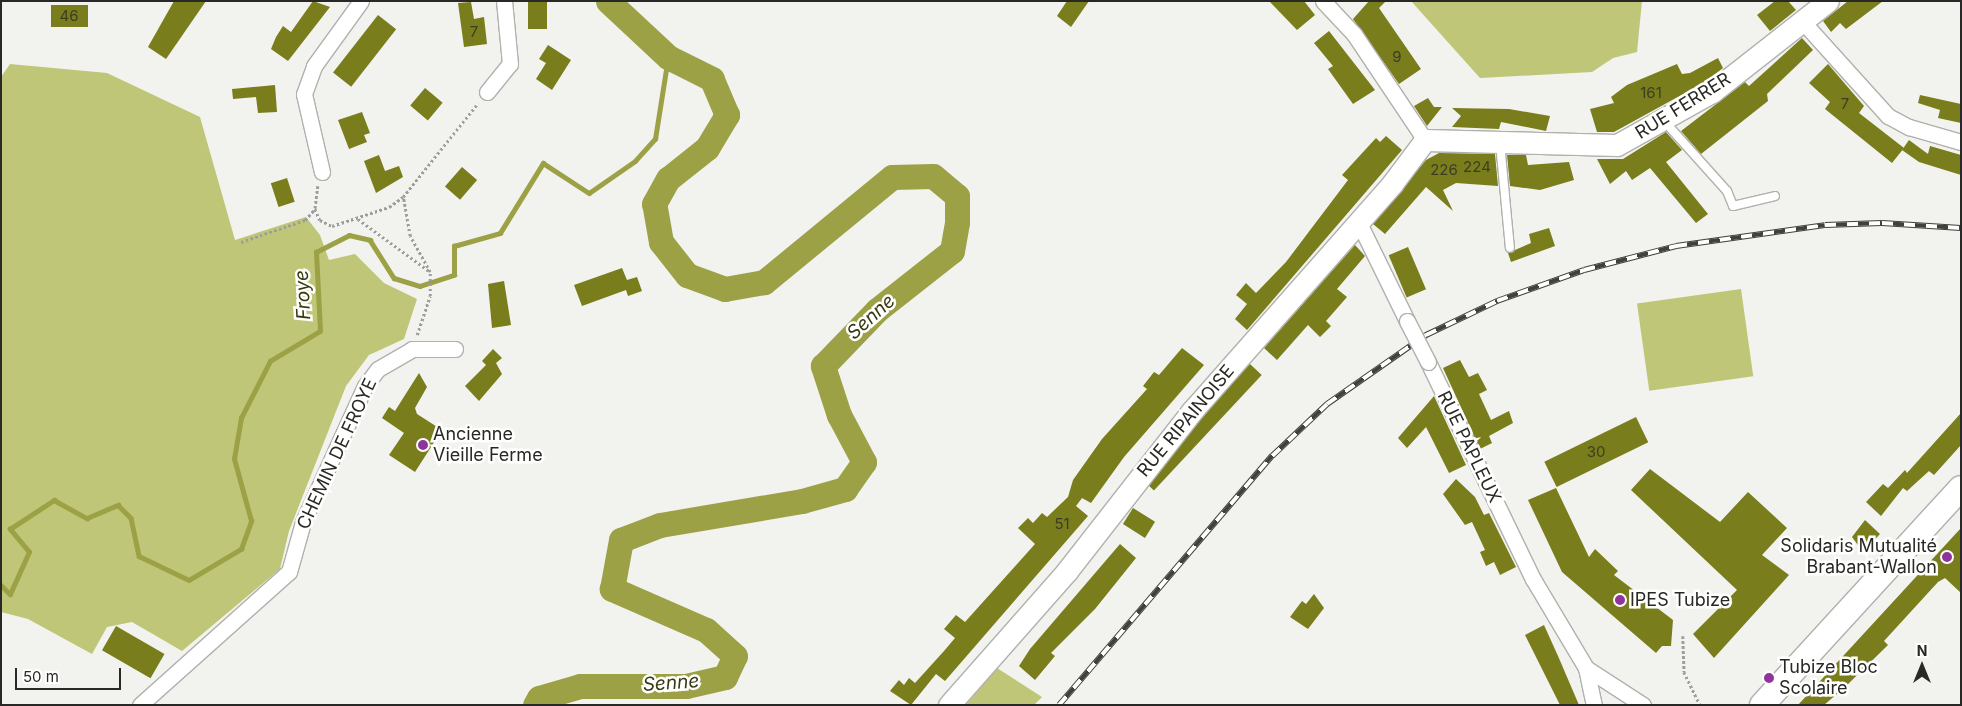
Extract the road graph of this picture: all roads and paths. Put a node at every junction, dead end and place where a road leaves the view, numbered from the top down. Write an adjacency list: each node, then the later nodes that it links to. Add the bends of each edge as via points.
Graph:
1 (361, 1): 11 (street, via 314,66 304,94)
2 (504, 1): 6 (street, via 510,64)
3 (1323, 1): 8 (street, via 1354,34)
4 (1828, 1): 5 (street, RUE FERRER)
5 (1802, 22): 7 (street, RUE FERRER); 10 (street, via 1888,116 1908,128)
6 (487, 92): 13 (path)
7 (1665, 122): 9 (street, RUE FERRER, via 1617,145); 12 (lane, via 1727,191 1733,206)
8 (1425, 140): 9 (street, RUE FERRER); 16 (street, RUE RIPAINOISE)
9 (1500, 141): 18 (lane)
10 (1961, 142)
11 (322, 172): 14 (path)
12 (1775, 196)
13 (403, 197): 15 (path, via 389,208); 19 (path, via 410,236)
14 (315, 209): 15 (path, via 320,220 332,226); 17 (path, via 305,220)
15 (358, 219): 19 (path)
16 (1359, 223): 25 (street, RUE PAPLEUX, bridge, via 1533,579); 27 (street, RUE RIPAINOISE, via 1192,412 1066,571)
17 (241, 242)
18 (1510, 248)
19 (430, 272): 21 (path, via 430,285)
20 (456, 349): 21 (street, CHEMIN DE FROYE)
21 (412, 350): 26 (street, CHEMIN DE FROYE, via 378,369 365,386 303,522 289,572)
22 (1961, 488): 31 (main road)
23 (1961, 507): 32 (main road)
24 (1683, 636): 30 (path, via 1684,672)
25 (1586, 668): 28 (street, RUE PAPLEUX); 29 (street, RUE PAPLEUX)
26 (140, 705)
27 (950, 705)
28 (1594, 705)
29 (1642, 705)
30 (1700, 705)
31 (1762, 705)
32 (1781, 705)

